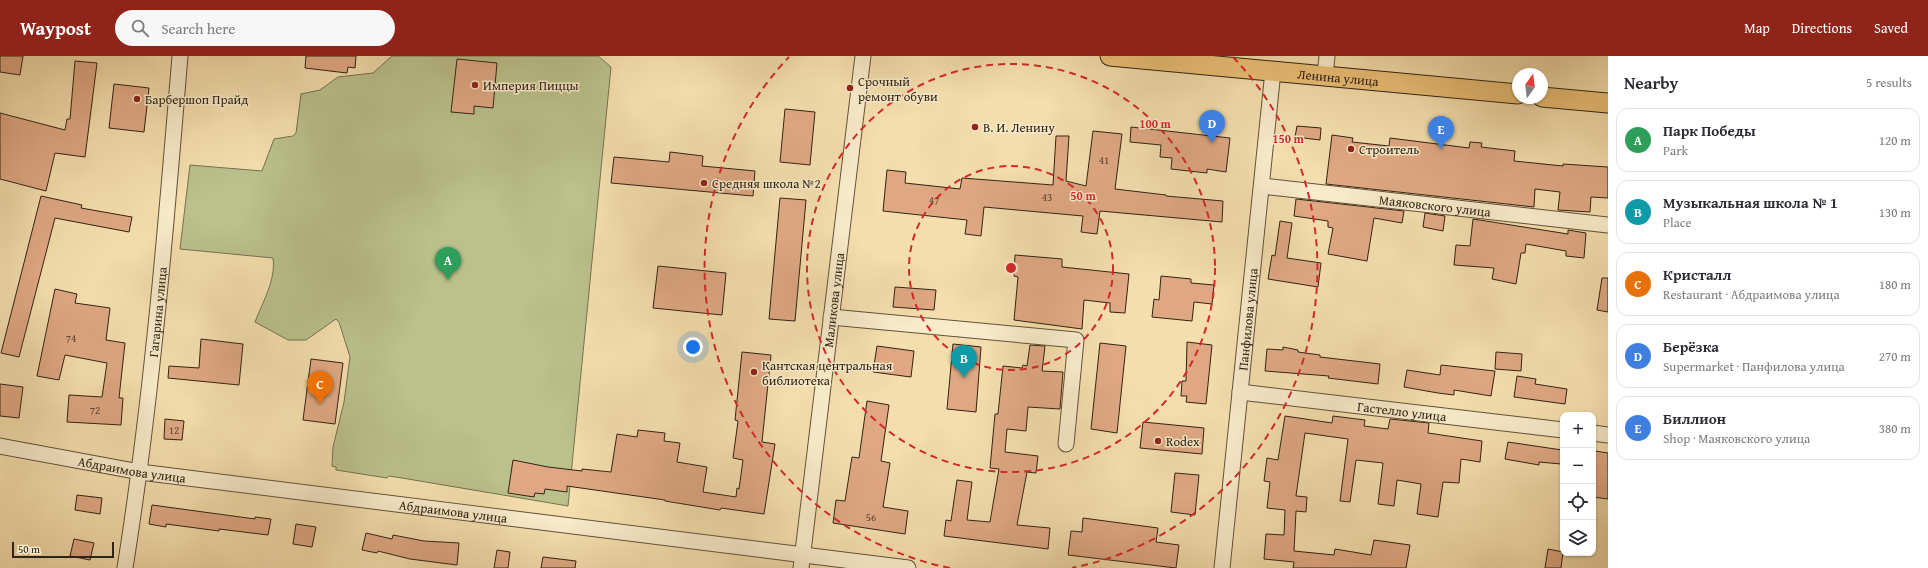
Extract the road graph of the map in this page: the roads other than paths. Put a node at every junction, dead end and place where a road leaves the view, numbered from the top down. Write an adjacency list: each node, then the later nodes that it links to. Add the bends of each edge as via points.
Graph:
1 (180, 56): 19 (street, Гагарина улица, via 165,239)
2 (863, 56): 12 (street, Маликова улица)
3 (1110, 56): 5 (main road, Ленина улица)
4 (1327, 56): 6 (street)
5 (1273, 71): 6 (main road, Ленина улица); 10 (street, Панфилова улица)
6 (1325, 76): 7 (main road, Ленина улица)
7 (1512, 93)
8 (1548, 98): 9 (main road)
9 (1608, 103)
10 (1262, 186): 11 (street, Маяковского улица); 13 (street, Панфилова улица)
11 (1608, 225)
12 (832, 317): 17 (street, via 1076,340); 20 (street, Маликова улица)
13 (1240, 392): 14 (street, Гастелло улица); 23 (street, Панфилова улица)
14 (1560, 430)
15 (1596, 433): 16 (street)
16 (1608, 435)
17 (1066, 444)
18 (0, 446): 19 (street, Абдраимова улица)
19 (140, 472): 20 (street, Абдраимова улица); 21 (street, Гагарина улица)
20 (802, 561): 22 (street, Абдраимова улица)
21 (125, 568)
22 (908, 568)
23 (1222, 568)

